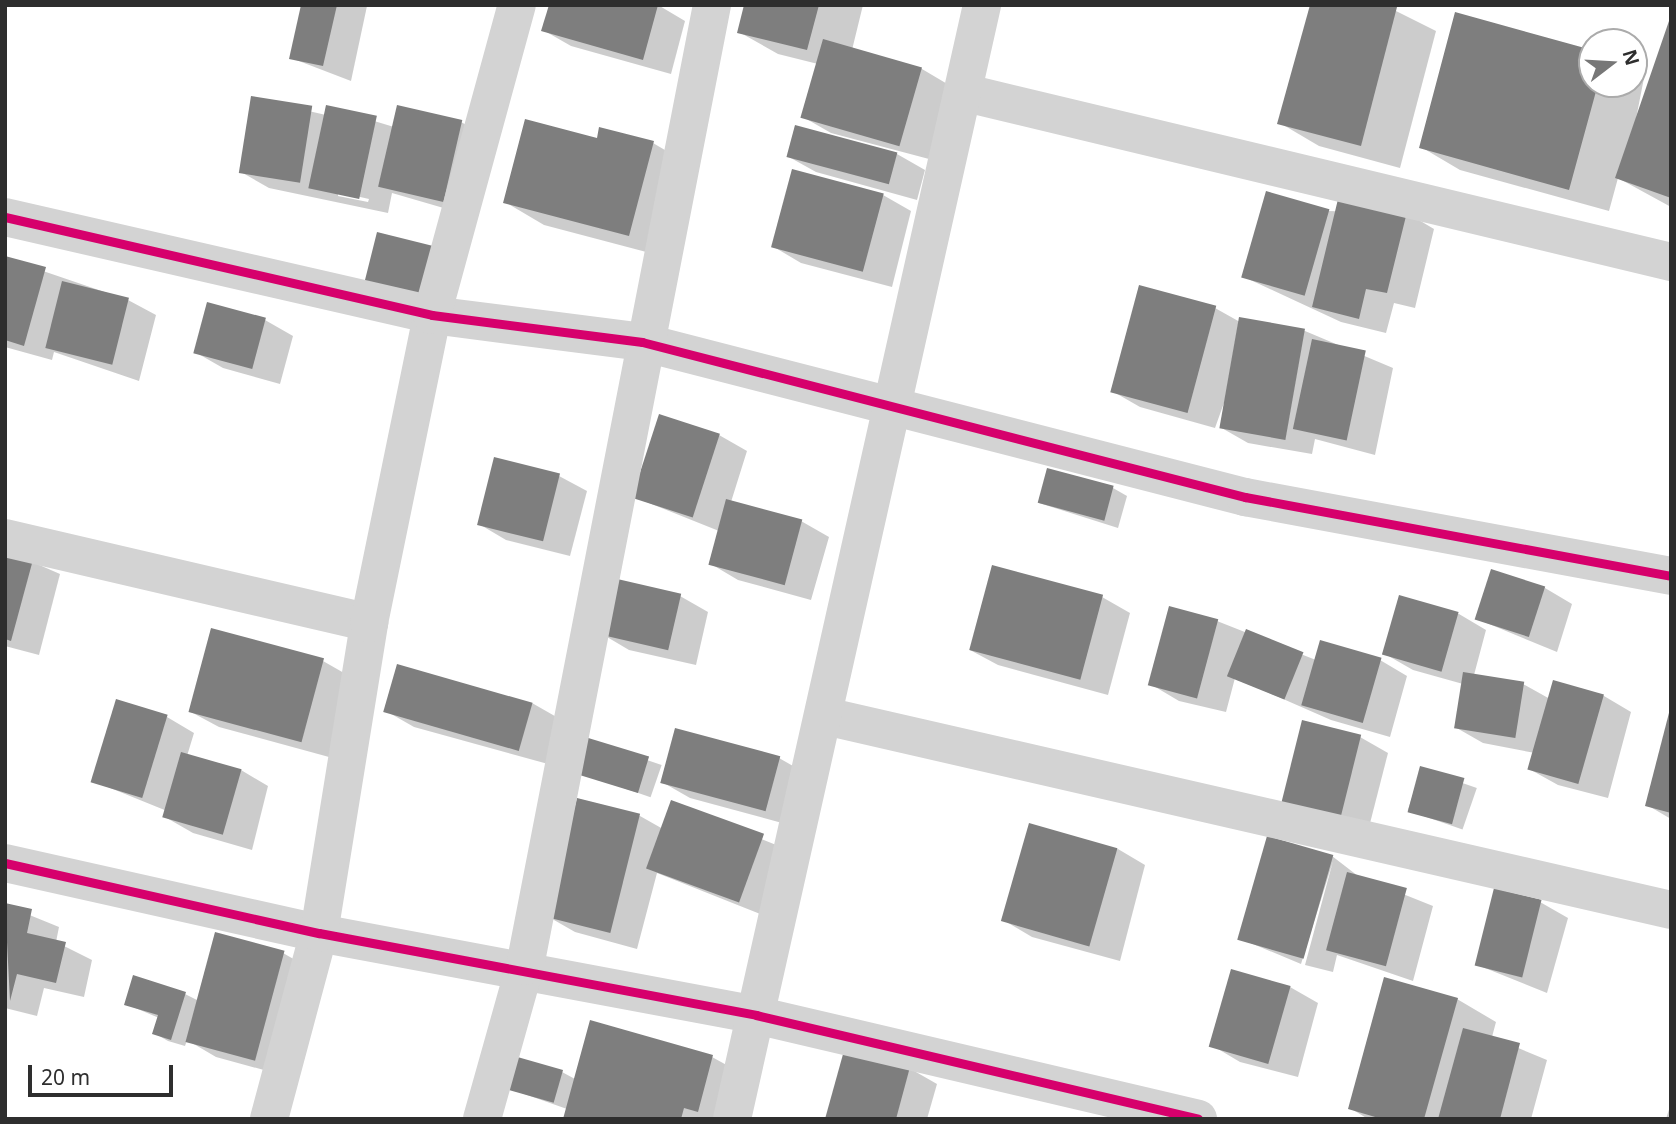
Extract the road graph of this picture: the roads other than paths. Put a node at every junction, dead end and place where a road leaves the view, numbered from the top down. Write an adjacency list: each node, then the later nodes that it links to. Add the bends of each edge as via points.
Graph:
1 (517, 5): 7 (street)
2 (712, 5): 8 (street)
3 (982, 5): 4 (street)
4 (966, 93): 6 (street); 9 (street)
5 (5, 217): 7 (street)
6 (1671, 262)
7 (432, 314): 8 (street); 12 (street)
8 (642, 342): 9 (street); 17 (street)
9 (888, 404): 11 (street, via 1245,497); 13 (street)
10 (5, 537): 12 (street)
11 (1671, 576)
12 (369, 623): 16 (street)
13 (825, 716): 15 (street); 18 (street)
14 (5, 863): 16 (street)
15 (1671, 910)
16 (318, 933): 17 (street); 19 (street)
17 (525, 966): 18 (street); 20 (street)
18 (756, 1014): 21 (street); 22 (street)
19 (269, 1119)
20 (482, 1119)
21 (732, 1119)
22 (1198, 1119)

